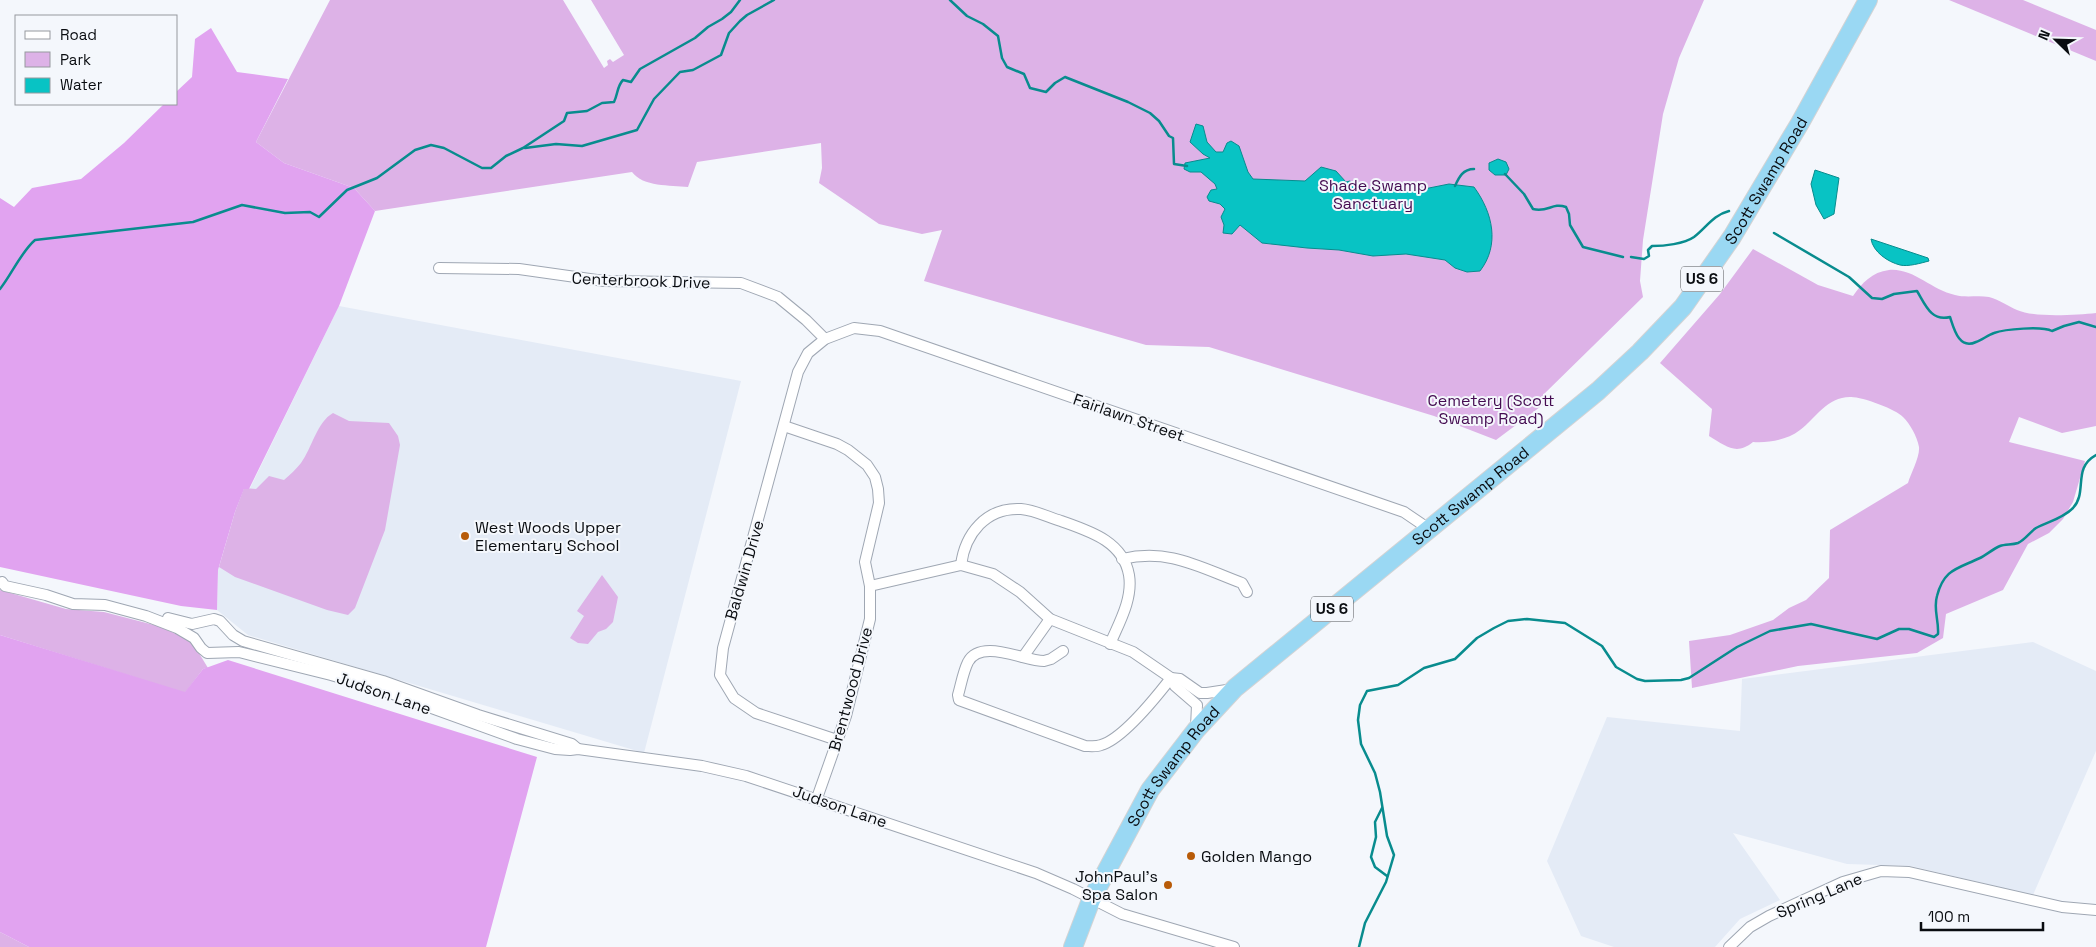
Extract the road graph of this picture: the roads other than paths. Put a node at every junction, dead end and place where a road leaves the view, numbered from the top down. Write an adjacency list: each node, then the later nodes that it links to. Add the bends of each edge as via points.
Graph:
1 (1868, 0): 5 (highway, Scott Swamp Road / US 6, via 1746,216 1683,307 1598,391)
2 (439, 268): 3 (street, Centerbrook Drive, via 519,269 604,281 741,283 778,297)
3 (825, 339): 4 (street, Baldwin Drive, via 808,353 798,372); 5 (street, Fairlawn Street, via 854,328 880,331 1404,512)
4 (784, 426): 9 (street, Brentwood Drive, via 848,450 867,465 875,477 878,503 864,562); 20 (street, Baldwin Drive, via 723,648 720,674 734,698 756,714)
5 (1429, 529): 18 (highway, Scott Swamp Road / US 6)
6 (1122, 559): 7 (street, via 1109,542 1092,532 1032,511 1011,510 989,516 972,531); 10 (street, via 1151,554 1173,558 1242,583); 14 (street, via 1129,575 1128,594)
7 (961, 565): 9 (street); 11 (street, via 993,574 1020,592)
8 (1, 582): 12 (street, Judson Lane, via 6,580 74,598 94,598 180,622); 13 (street, Judson Lane, via 5,586 73,604 105,605 146,616)
9 (870, 586): 20 (street, Brentwood Drive, via 870,619 853,692)
10 (1247, 592)
11 (1050, 619): 14 (street); 16 (street)
12 (199, 623): 13 (street); 21 (street, Judson Lane, via 214,619 243,641 383,681 572,744)
13 (194, 638): 21 (street, Judson Lane, via 208,652 239,652 341,678 517,739 555,749)
14 (1110, 644): 17 (street, via 1133,652)
15 (1062, 651): 16 (street, via 1044,661)
16 (1023, 658): 17 (street, via 988,650 976,653 968,662 959,700 1085,746 1102,745 1116,736 1147,707)
17 (1171, 678): 18 (street, via 1180,679 1200,693); 19 (street, via 1175,686 1197,705)
18 (1235, 688): 19 (highway, Scott Swamp Road / US 6)
19 (1196, 730): 23 (highway, Scott Swamp Road / US 6, via 1150,790)
20 (837, 740): 22 (street, Brentwood Drive)
21 (578, 749): 22 (street, Judson Lane, via 727,771)
22 (818, 798): 23 (street, Judson Lane, via 1036,873)
23 (1091, 900): 25 (highway, Scott Swamp Road / US 6); 26 (street, via 1122,914)
24 (2096, 910): 27 (street, Spring Lane, via 2062,907 1909,872 1881,871 1843,882 1769,916 1750,927)
25 (1074, 947)
26 (1234, 947)
27 (1728, 947)

